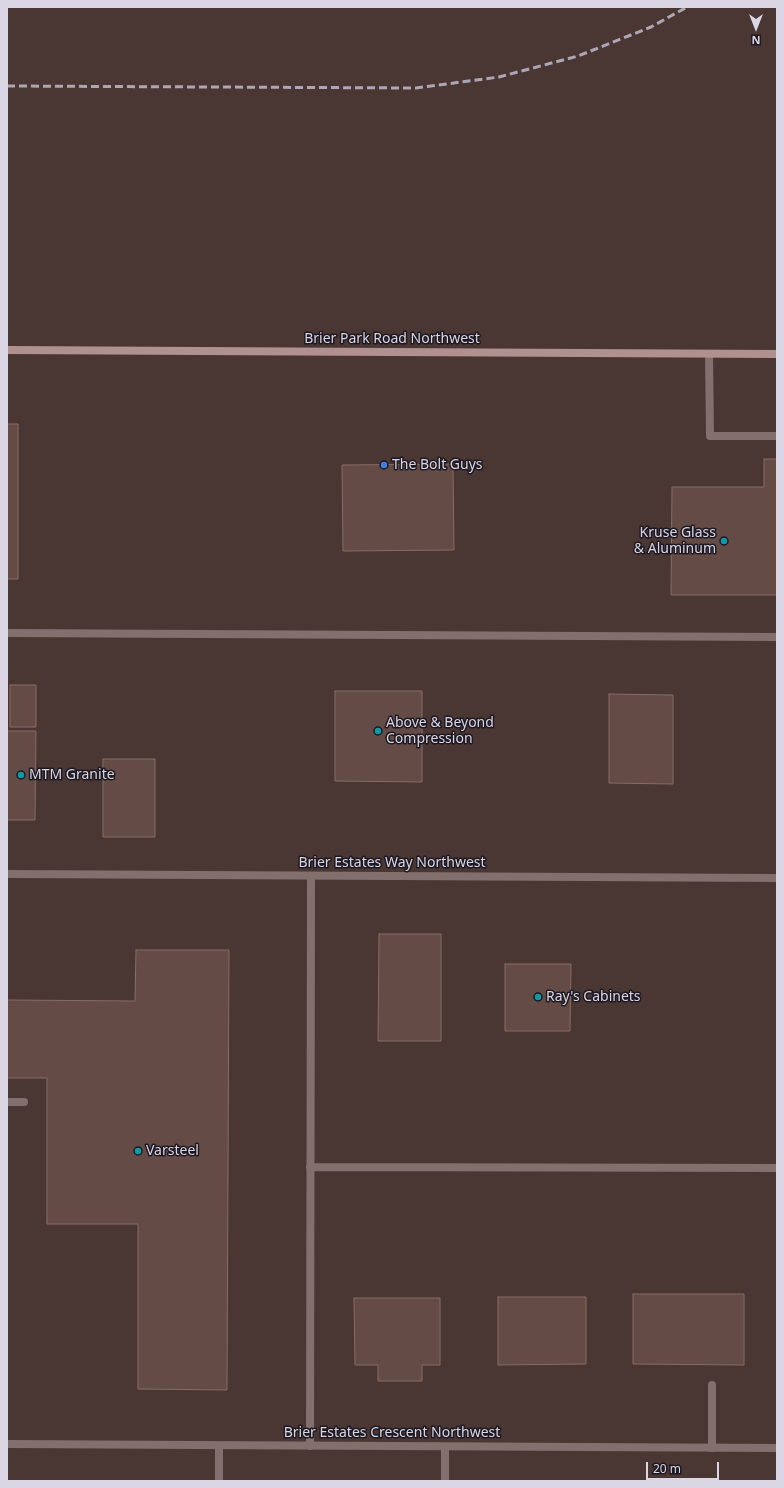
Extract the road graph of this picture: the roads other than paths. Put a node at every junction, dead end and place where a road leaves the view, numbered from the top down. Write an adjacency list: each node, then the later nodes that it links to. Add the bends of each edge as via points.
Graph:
1 (7, 350): 2 (street, Brier Park Road Northwest)
2 (709, 354): 3 (street, Brier Park Road Northwest); 4 (street, via 710,436)
3 (777, 354)
4 (777, 436)
5 (7, 633): 6 (street)
6 (777, 637)
7 (7, 874): 8 (street, Brier Estates Way Northwest)
8 (311, 876): 9 (street, Brier Estates Way Northwest); 12 (street)
9 (777, 878)
10 (7, 1102): 11 (street)
11 (24, 1102)
12 (310, 1167): 13 (street); 17 (street)
13 (777, 1168)
14 (712, 1385): 19 (street)
15 (7, 1444): 16 (street, Brier Estates Crescent Northwest)
16 (219, 1446): 17 (street, Brier Estates Crescent Northwest); 21 (street)
17 (310, 1446): 18 (street, Brier Estates Crescent Northwest)
18 (445, 1447): 19 (street, Brier Estates Crescent Northwest); 22 (street)
19 (712, 1448): 20 (street, Brier Estates Crescent Northwest)
20 (777, 1448)
21 (219, 1481)
22 (445, 1481)

